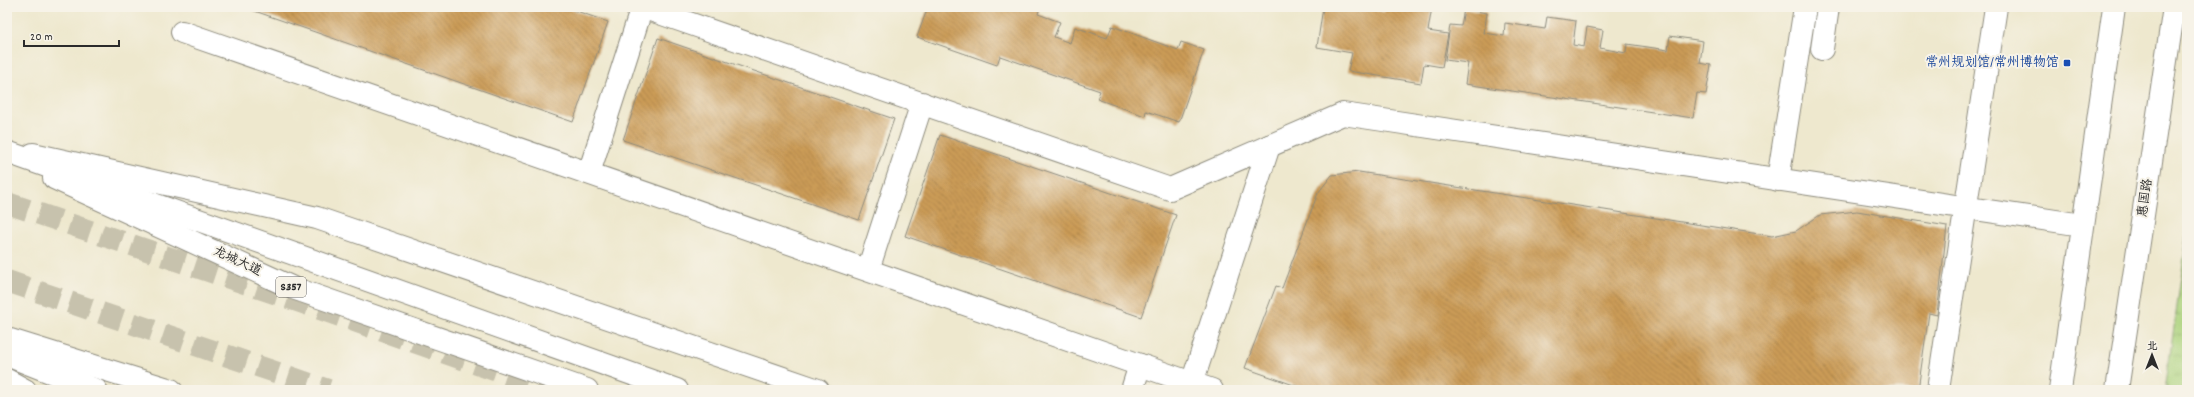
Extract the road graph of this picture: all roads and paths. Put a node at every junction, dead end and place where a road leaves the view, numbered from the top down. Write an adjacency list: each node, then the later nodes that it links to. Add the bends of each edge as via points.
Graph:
1 (642, 7): 9 (main road); 14 (main road)
2 (1805, 7): 15 (main road)
3 (1828, 7): 8 (main road)
4 (1996, 7): 16 (main road)
5 (2114, 7): 17 (main road)
6 (2174, 7): 34 (main road, 惠国路)
7 (182, 32): 14 (main road)
8 (1822, 49)
9 (922, 103): 10 (main road, via 1170,189); 18 (main road)
10 (1269, 146): 15 (main road, via 1343,114); 23 (main road)
11 (7, 148): 29 (main road, via 317,218)
12 (7, 152): 28 (main road)
13 (7, 156): 27 (main road, 龙城大道 / S357, via 293,288)
14 (589, 173): 18 (main road)
15 (1778, 180): 16 (main road)
16 (1966, 208): 17 (main road); 32 (main road)
17 (2082, 225): 33 (main road)
18 (868, 270): 21 (main road)
19 (7, 339): 26 (main road)
20 (7, 355): 25 (main road)
21 (1140, 365): 23 (main road); 30 (main road)
22 (7, 380): 24 (main road)
23 (1192, 383): 31 (main road)
24 (25, 390)
25 (96, 390)
26 (171, 390)
27 (588, 390)
28 (677, 390)
29 (818, 390)
30 (1132, 390)
31 (1212, 390)
32 (1938, 390)
33 (2060, 390)
34 (2118, 390)

